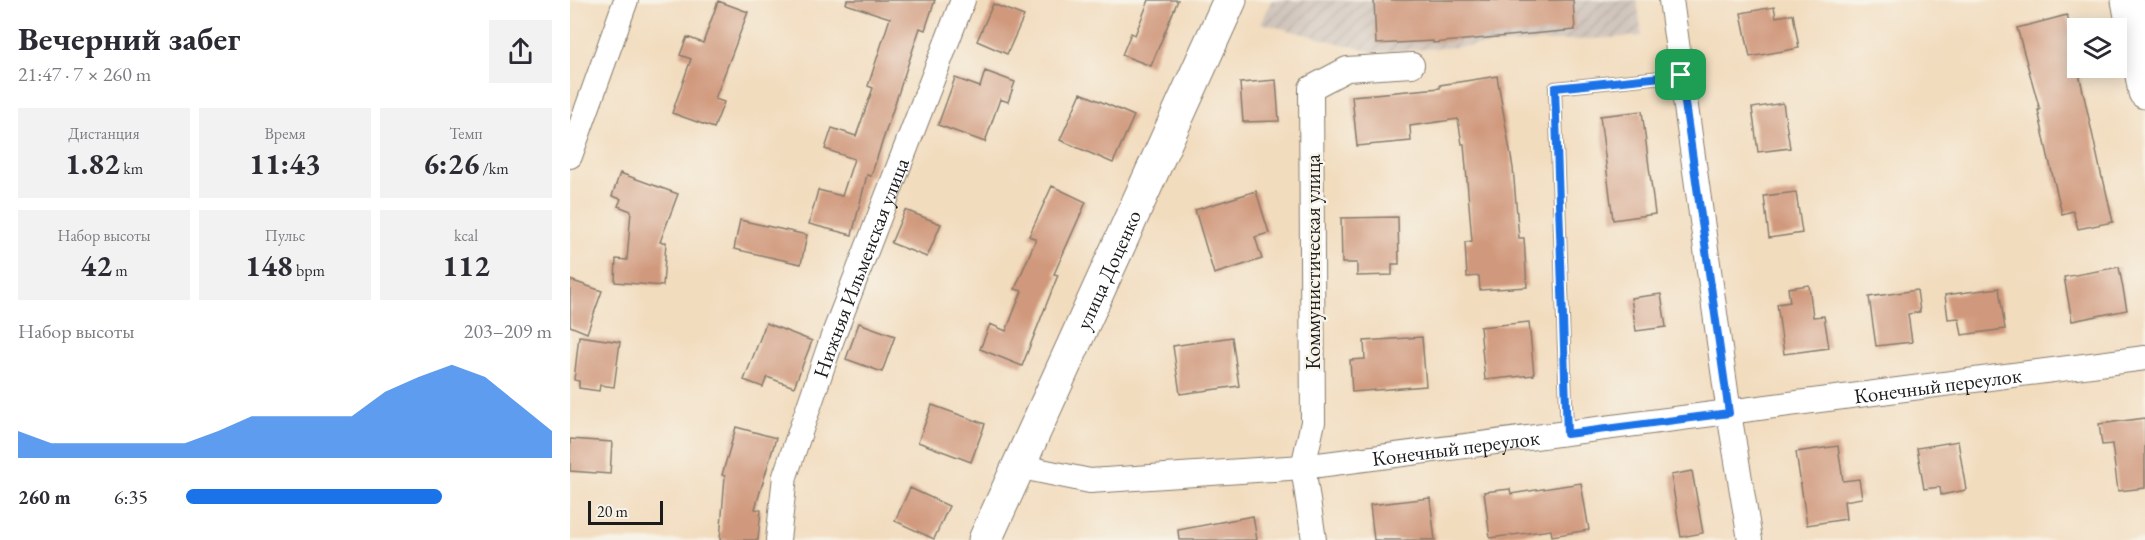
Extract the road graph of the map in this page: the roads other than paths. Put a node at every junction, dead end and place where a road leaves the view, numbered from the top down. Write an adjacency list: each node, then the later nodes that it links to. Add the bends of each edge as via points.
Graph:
1 (626, 0): 9 (street)
2 (963, 0): 15 (street, Нижняя Ильменская улица, via 832,339 785,476)
3 (1230, 0): 13 (main road, улица Доценко)
4 (1671, 0): 7 (street)
5 (2128, 0): 8 (main road)
6 (1412, 65): 14 (street, Коммунистическая улица, via 1347,69 1311,88 1313,422)
7 (1681, 75): 11 (street); 12 (lane, via 1555,88)
8 (2145, 92)
9 (570, 156)
10 (2145, 358): 11 (street, Конечный переулок)
11 (1729, 413): 12 (street, Конечный переулок); 18 (street)
12 (1567, 434): 14 (street, Конечный переулок)
13 (1017, 466): 14 (street, Конечный переулок, via 1090,481); 16 (main road, улица Доценко)
14 (1303, 467): 17 (street, Коммунистическая улица)
15 (778, 540)
16 (985, 540)
17 (1314, 540)
18 (1750, 540)

